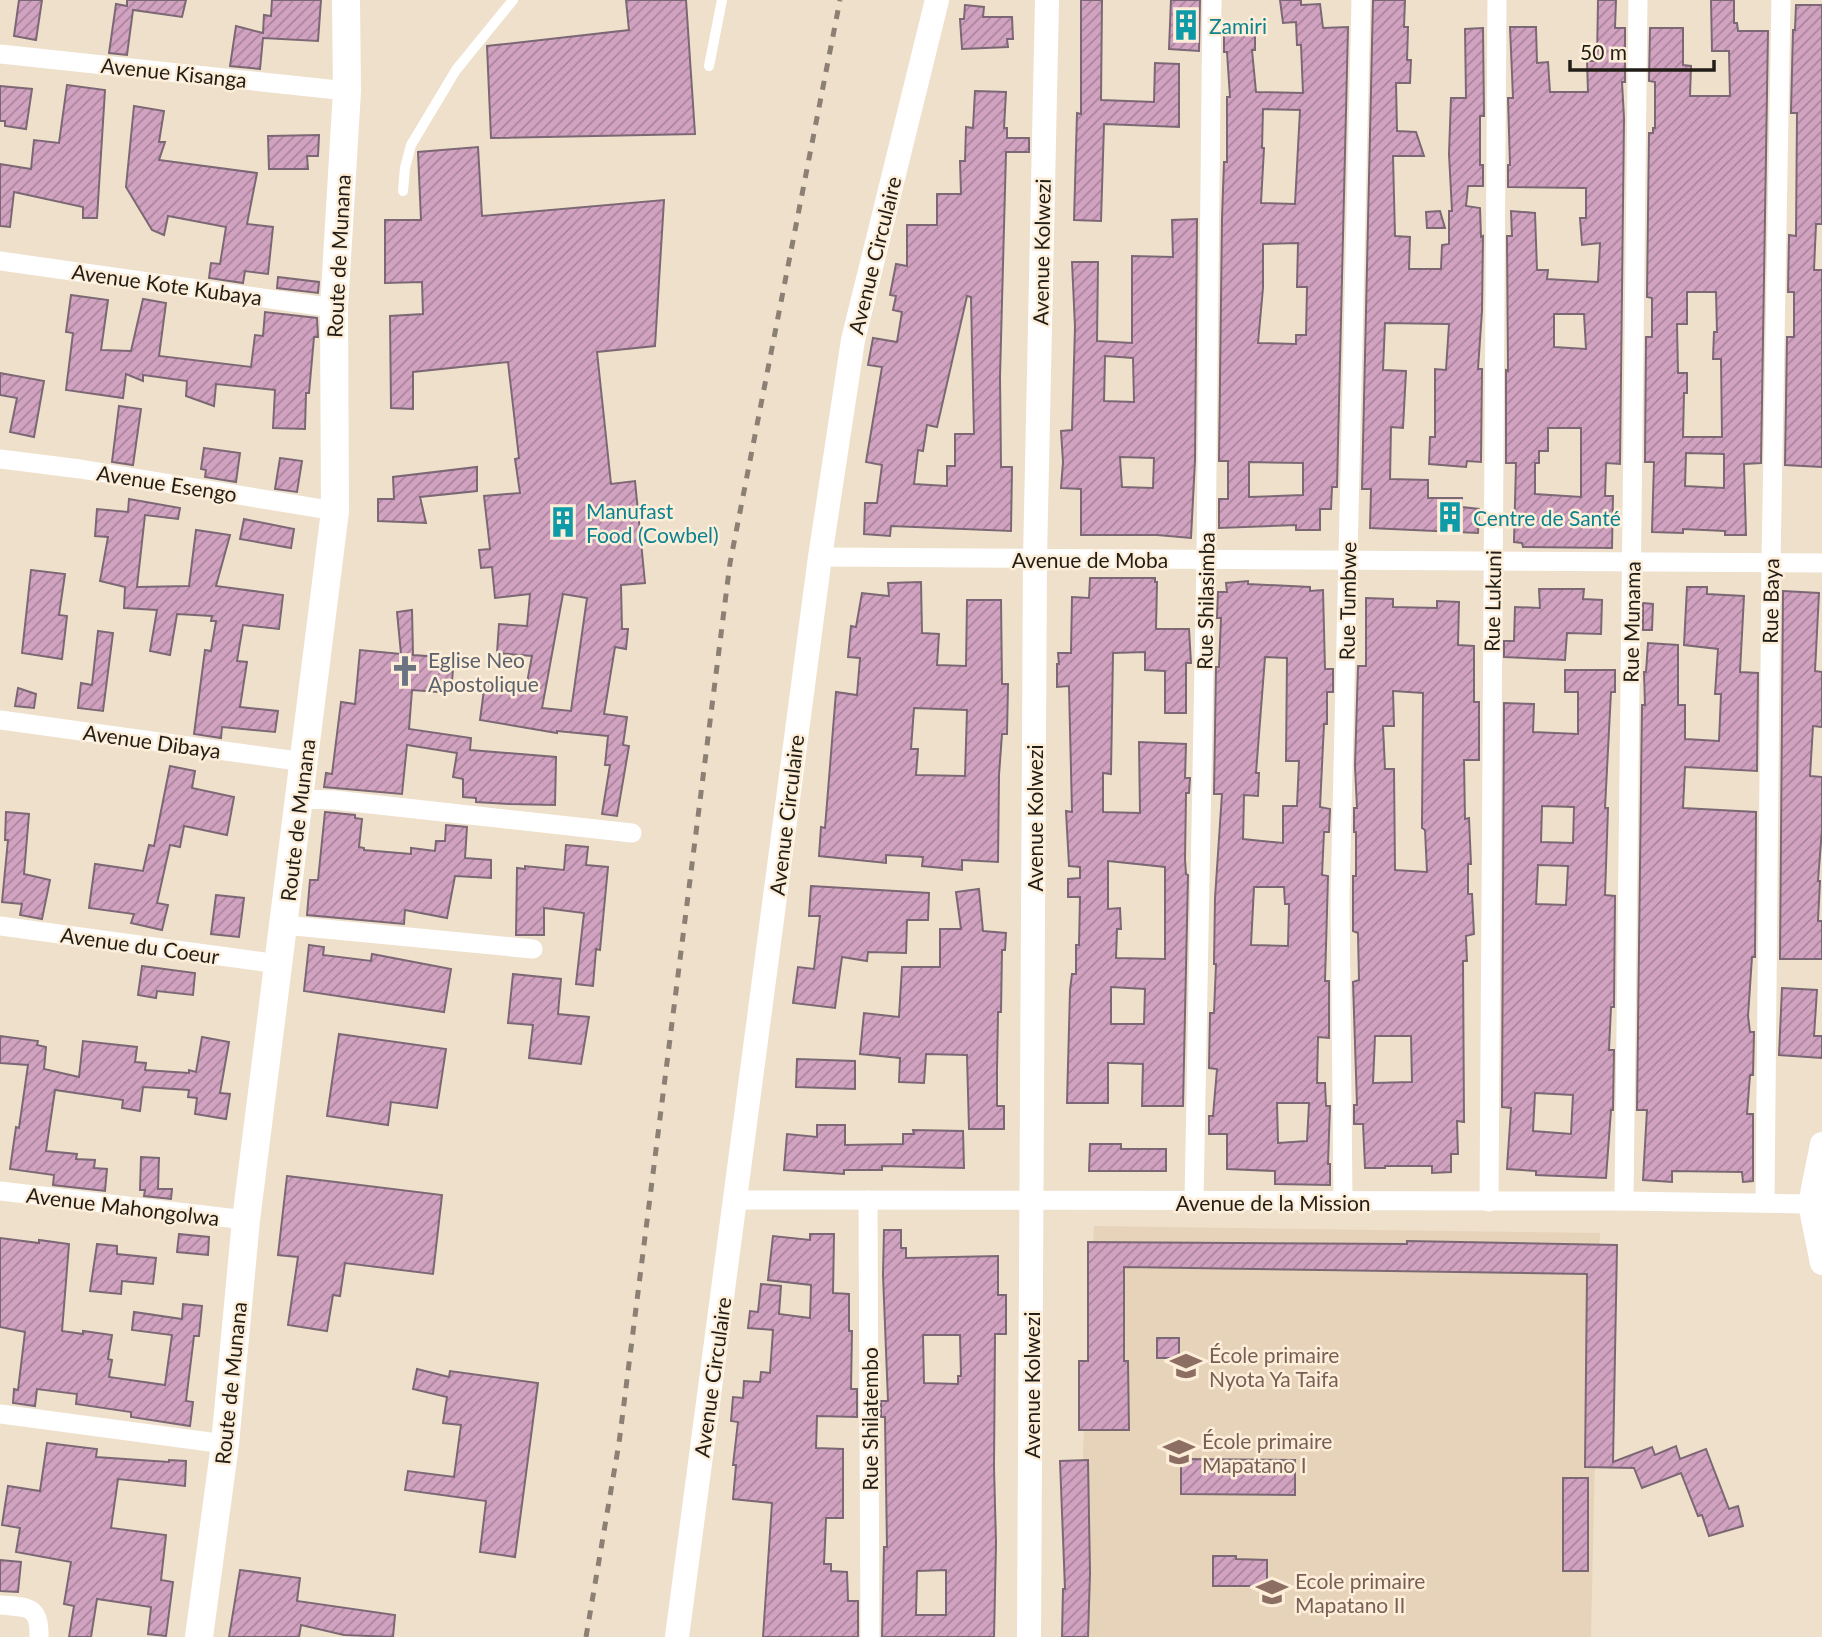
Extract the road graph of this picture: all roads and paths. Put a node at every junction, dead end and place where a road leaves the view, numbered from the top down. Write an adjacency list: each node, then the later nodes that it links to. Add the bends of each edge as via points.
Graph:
1 (346, 0): 13 (main road, Route de Munana)
2 (513, 0): 14 (lane, via 456,70 411,145)
3 (722, 0): 12 (lane)
4 (937, 0): 19 (street, Avenue Circulaire, via 853,340)
5 (1047, 0): 20 (street, Avenue Kolwezi)
6 (1212, 0): 21 (street, Rue Shilasimba)
7 (1361, 0): 22 (street, Rue Tumbwe)
8 (1497, 0): 23 (street, Rue Lukuni)
9 (1638, 0): 24 (street, Rue Munama)
10 (1781, 0): 25 (street, Rue Baya)
11 (0, 54): 13 (street, Avenue Kisanga)
12 (709, 66)
13 (348, 91): 16 (main road, Route de Munana)
14 (403, 191)
15 (0, 261): 16 (street, Avenue Kote Kubaya)
16 (334, 308): 18 (main road, Route de Munana)
17 (0, 459): 18 (street, Avenue Esengo)
18 (334, 511): 28 (main road, Route de Munana)
19 (820, 557): 20 (street, Avenue de Moba); 37 (street, Avenue Circulaire)
20 (1035, 558): 21 (street, Avenue de Moba); 39 (street, Avenue Kolwezi)
21 (1206, 559): 22 (street, Avenue de Moba); 41 (street, Rue Shilasimba)
22 (1348, 560): 23 (street, Avenue de Moba); 42 (street, Rue Tumbwe, via 1340,897)
23 (1493, 561): 24 (street, Avenue de Moba); 43 (street, Rue Lukuni)
24 (1632, 562): 25 (street, Avenue de Moba); 40 (street, Rue Munama)
25 (1771, 563): 26 (street, Avenue de Moba); 44 (street, Rue Baya)
26 (1822, 563)
27 (0, 720): 28 (street, Avenue Dibaya)
28 (305, 762): 29 (main road, Route de Munana)
29 (300, 799): 30 (street); 31 (main road, Route de Munana)
30 (632, 833)
31 (284, 925): 33 (street); 34 (main road, Route de Munana)
32 (0, 926): 34 (street, Avenue du Coeur)
33 (533, 949)
34 (279, 964): 46 (main road, Route de Munana)
35 (1822, 1144): 45 (street)
36 (0, 1191): 46 (street, Avenue Mahongolwa)
37 (736, 1200): 38 (street, Avenue de la Mission); 53 (street, Avenue Circulaire)
38 (868, 1200): 39 (street, Avenue de la Mission); 54 (street, Rue Shilatembo)
39 (1032, 1201): 41 (street, Avenue de la Mission); 55 (street, Avenue Kolwezi)
40 (1624, 1201): 43 (street, Avenue de la Mission); 44 (street, Avenue de la Mission)
41 (1194, 1202): 42 (street, Avenue de la Mission)
42 (1343, 1202): 43 (street, Avenue de la Mission)
43 (1489, 1202)
44 (1765, 1203): 45 (street, Avenue de la Mission)
45 (1810, 1204): 47 (street)
46 (246, 1220): 49 (main road, Route de Munana)
47 (1822, 1262)
48 (0, 1414): 49 (street)
49 (225, 1444): 52 (main road, Route de Munana)
50 (0, 1605): 51 (street, via 26,1607 35,1613)
51 (38, 1637)
52 (200, 1637)
53 (677, 1637)
54 (870, 1637)
55 (1029, 1637)

